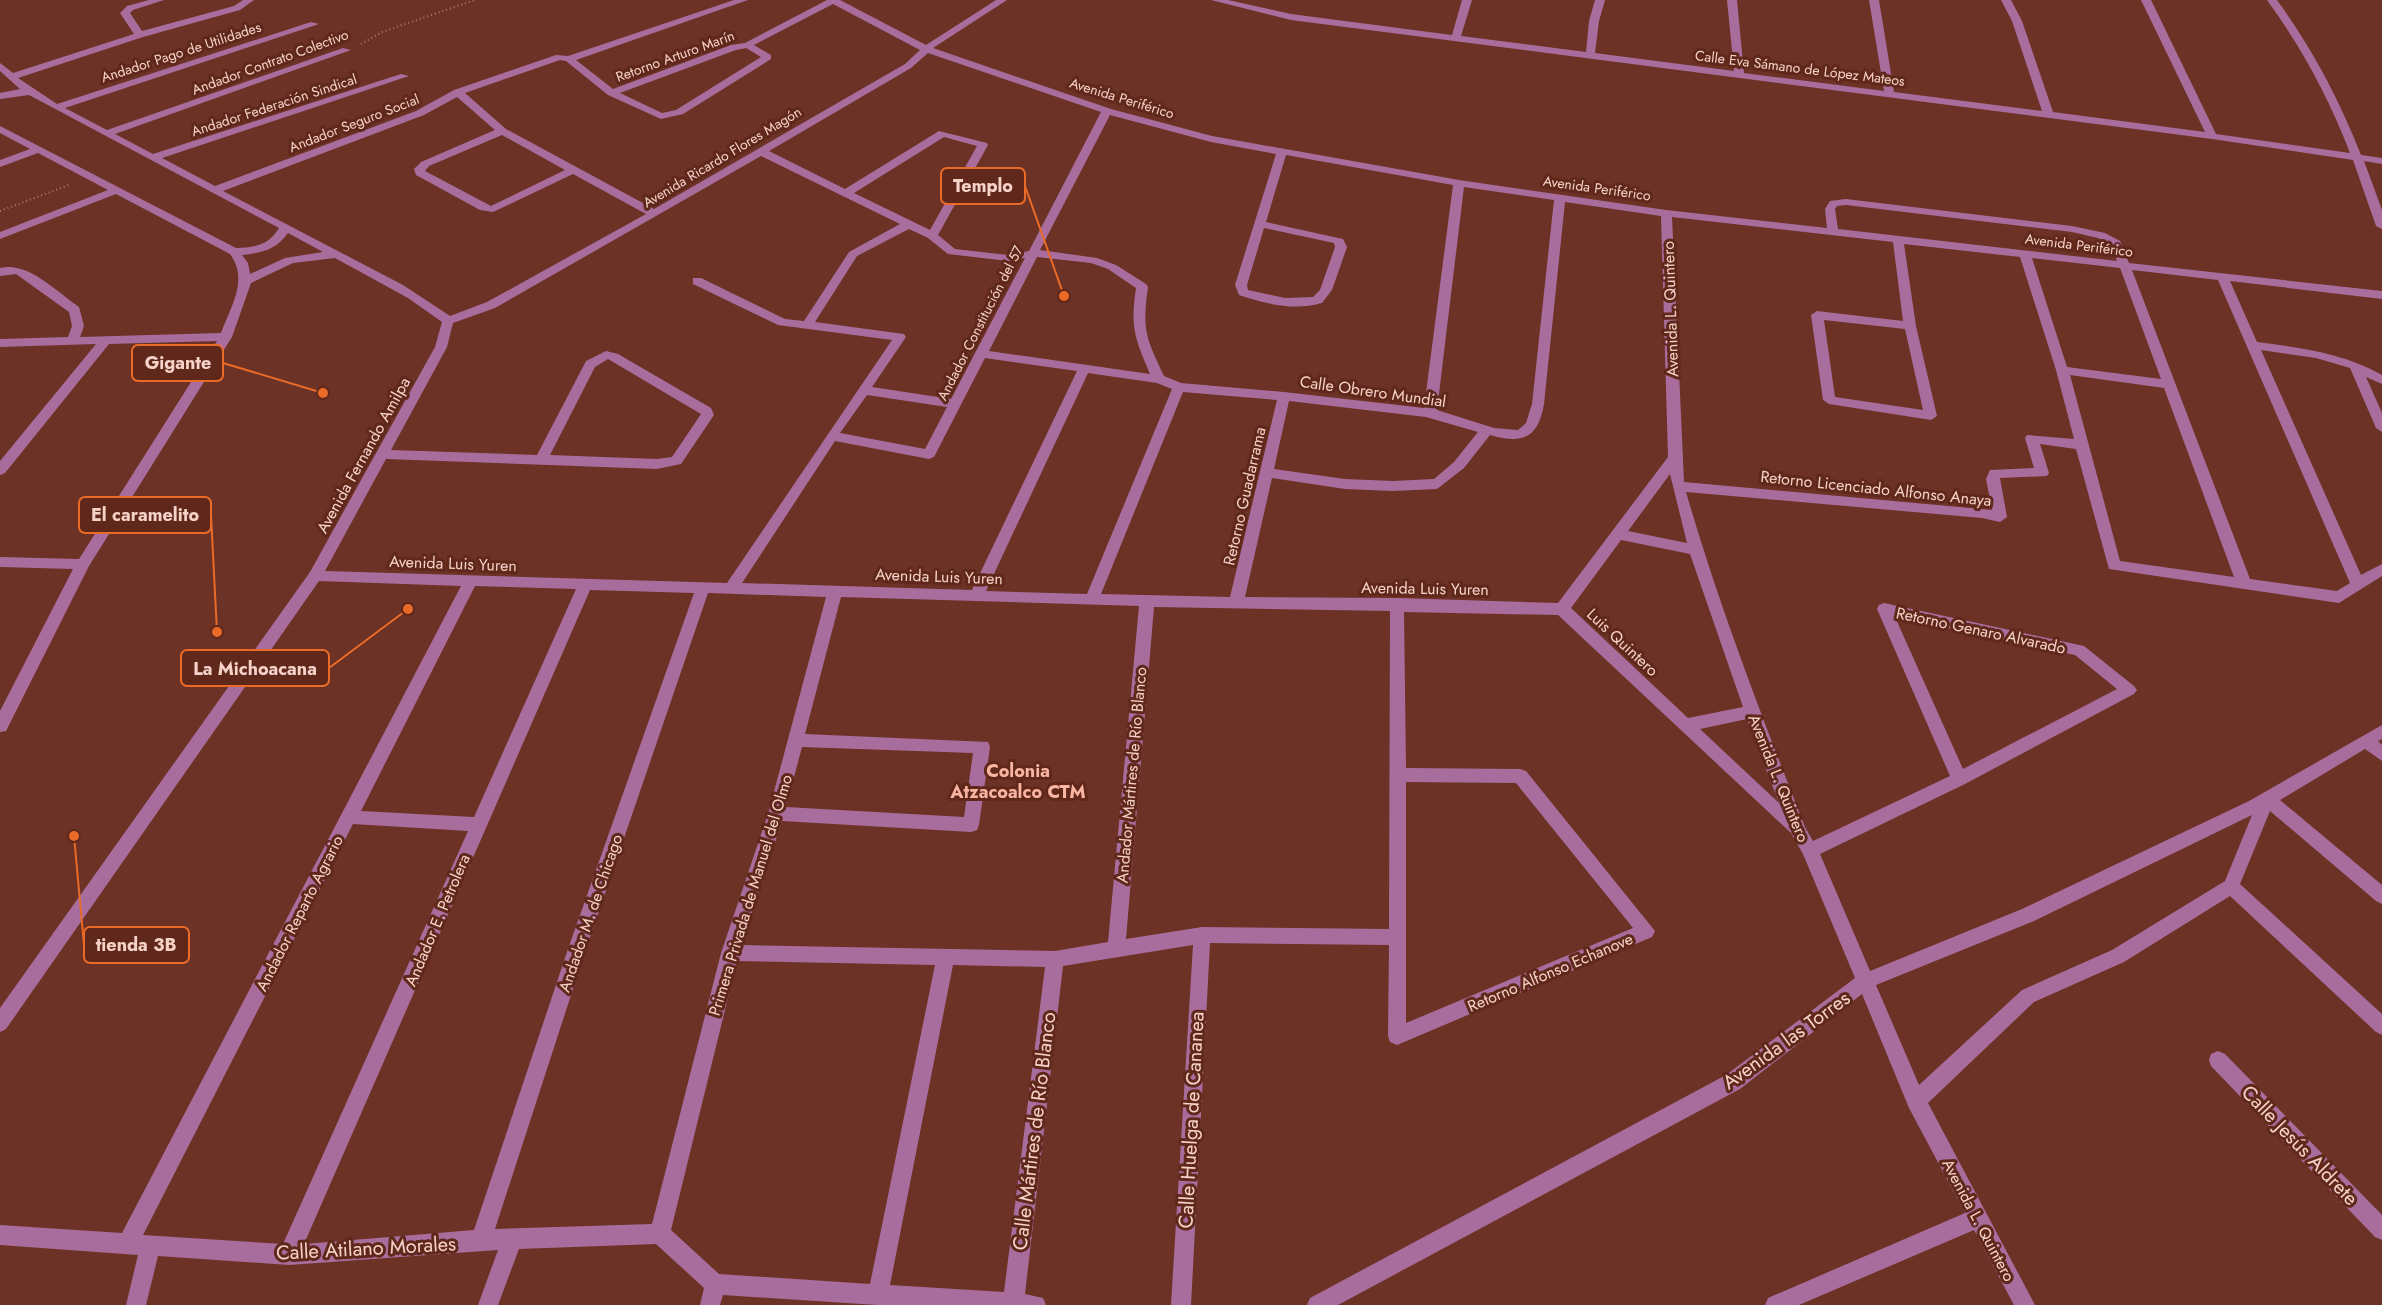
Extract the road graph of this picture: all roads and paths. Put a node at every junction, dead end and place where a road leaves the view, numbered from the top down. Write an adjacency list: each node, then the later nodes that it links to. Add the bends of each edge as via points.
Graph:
1 (159, 0): 16 (street, via 125,13)
2 (249, 0): 16 (street, via 237,8)
3 (475, 0): 20 (path, Andador Contrato Colectivo, via 382,32)
4 (742, 0): 22 (street, Andador Seguro Social)
5 (833, 0): 18 (street, Retorno Arturo Marín); 19 (street, Avenida Periférico)
6 (1002, 0): 19 (street, Avenida Ricardo Flores Magón)
7 (1216, 0): 17 (street, Calle Eva Sámano de López Mateos, via 1291,17)
8 (1467, 0): 17 (street)
9 (1599, 0): 21 (street)
10 (1732, 0): 24 (street)
11 (2006, 0): 34 (street, via 2017,21)
12 (2146, 0): 38 (street, via 2196,95)
13 (2272, 0): 42 (street, via 2307,48)
14 (1874, 2): 30 (street)
15 (314, 24): 32 (street, Andador Pago de Utilidades)
16 (140, 35): 26 (street)
17 (1456, 38): 21 (street, Calle Eva Sámano de López Mateos)
18 (747, 45): 29 (street, Retorno Arturo Marín); 29 (street, Retorno Arturo Marín, via 768,57 679,112 661,116)
19 (926, 49): 33 (street, Avenida Periférico); 40 (street, Avenida Ricardo Flores Magón, via 908,66)
20 (346, 50): 37 (street, Andador Contrato Colectivo)
21 (1590, 55): 24 (street, Calle Eva Sámano de López Mateos)
22 (569, 59): 28 (street, Andador Seguro Social, via 559,57); 29 (street, Retorno Arturo Marín)
23 (0, 66): 26 (street)
24 (1739, 74): 30 (street, Calle Eva Sámano de López Mateos)
25 (404, 76): 43 (street, Andador Federación Sindical)
26 (10, 77): 27 (street)
27 (32, 92): 31 (street); 32 (street)
28 (458, 92): 36 (street); 50 (street, Andador Seguro Social, via 420,113)
29 (612, 93)
30 (1889, 93): 34 (street, Calle Eva Sámano de López Mateos)
31 (0, 96)
32 (57, 107): 37 (street)
33 (1107, 111): 41 (street, Avenida Periférico, via 1211,139); 65 (street, Andador Constitución del 57)
34 (2048, 114): 38 (street, Calle Eva Sámano de López Mateos)
35 (0, 129): 39 (street)
36 (502, 131): 46 (street); 46 (street, via 418,169 484,208 493,208)
37 (107, 133): 43 (street)
38 (2212, 136): 42 (street, Calle Eva Sámano de López Mateos)
39 (37, 150): 45 (street); 47 (street)
40 (760, 150): 51 (street); 55 (street, Avenida Ricardo Flores Magón)
41 (1282, 152): 48 (street, Avenida Periférico); 57 (street)
42 (2358, 157): 44 (street, Calle Eva Sámano de López Mateos); 59 (street)
43 (152, 158): 50 (street)
44 (2382, 161)
45 (0, 164)
46 (572, 170): 55 (street)
47 (93, 177): 49 (street); 53 (path)
48 (1460, 183): 52 (street, Avenida Periférico); 93 (street)
49 (118, 190): 61 (street); 64 (street)
50 (215, 190): 58 (street)
51 (848, 192): 56 (street); 62 (street, via 943,134 983,145)
52 (1560, 197): 54 (street, Avenida Periférico); 95 (street, Calle Obrero Mundial, via 1535,418 1527,431 1518,435)
53 (0, 212)
54 (1666, 213): 60 (street, Avenida Periférico); 99 (street, Avenida L. Quintero)
55 (654, 214): 74 (street, Avenida Ricardo Flores Magón, via 491,304)
56 (909, 224): 62 (street); 75 (street, via 853,254)
57 (1260, 224): 57 (street, via 1241,285 1243,292 1315,303 1322,296 1341,247 1339,241)
58 (286, 226): 64 (street, via 280,238 264,248); 67 (street)
59 (2382, 226)
60 (1833, 231): 63 (street, Avenida Periférico); 68 (street, via 1830,209 1834,203 1846,202 2060,228 2110,238)
61 (0, 236)
62 (932, 236): 65 (street, via 952,252 1008,258)
63 (1898, 238): 66 (street, Avenida Periférico); 76 (street)
64 (234, 252): 71 (street, via 243,263)
65 (1034, 253): 82 (street, Andador Constitución del 57); 86 (street, via 1093,260 1112,267 1142,287 1140,336)
66 (2025, 254): 68 (street, Avenida Periférico); 85 (street)
67 (339, 256): 71 (street, via 287,260); 74 (street)
68 (2127, 266): 70 (street, Avenida Periférico); 88 (street)
69 (0, 272): 79 (street, via 20,271 75,310 78,326)
70 (2223, 278): 73 (street, Avenida Periférico); 81 (street)
71 (246, 281): 77 (street)
72 (697, 281): 75 (street, via 762,314)
73 (2382, 295)
74 (448, 321): 98 (street, Avenida Fernando Amilpa, via 441,347)
75 (807, 326): 90 (street, via 900,337)
76 (1910, 326): 76 (street, via 1930,416 1829,400 1817,315)
77 (226, 337): 78 (street); 107 (street)
78 (105, 341): 79 (street); 101 (street)
79 (72, 342): 80 (street)
80 (0, 343)
81 (2252, 345): 83 (street, via 2316,354); 112 (street)
82 (982, 354): 84 (street, Calle Obrero Mundial); 92 (street, Andador Constitución del 57)
83 (2355, 365): 87 (street); 94 (street)
84 (1084, 369): 86 (street, Calle Obrero Mundial); 117 (street)
85 (2062, 370): 88 (street); 97 (street)
86 (1159, 379): 89 (street, Calle Obrero Mundial)
87 (2382, 380)
88 (2171, 385): 111 (street)
89 (1179, 387): 91 (street, Calle Obrero Mundial); 118 (street)
90 (863, 390): 92 (street); 96 (street)
91 (1284, 396): 93 (street, Calle Obrero Mundial); 102 (street, Retorno Guadarrama)
92 (956, 404): 96 (street, Andador Constitución del 57, via 929,453)
93 (1430, 414): 95 (street, Calle Obrero Mundial)
94 (2382, 428)
95 (1487, 430): 102 (street, via 1459,465 1437,484 1345,484)
96 (832, 436): 115 (street)
97 (2083, 445): 103 (street, Retorno Licenciado Alfonso Anaya, via 2032,438 2042,473 1995,473 2000,517); 111 (street, via 2114,565)
98 (382, 454): 100 (street); 109 (street, Avenida Fernando Amilpa)
99 (1675, 458): 103 (street, Avenida L. Quintero); 104 (street, Luis Quintero)
100 (542, 460): 100 (street, via 668,464 676,461 708,415 606,355 590,364)
101 (0, 470)
102 (1265, 472): 120 (street, Retorno Guadarrama)
103 (1678, 486): 105 (street, Avenida L. Quintero)
104 (1618, 534): 105 (street); 122 (street, Luis Quintero)
105 (1696, 550): 123 (street, Avenida L. Quintero)
106 (0, 562): 107 (street)
107 (82, 564): 125 (street)
108 (2382, 569): 112 (street)
109 (315, 576): 110 (street, Avenida Luis Yuren); 146 (street, Avenida Fernando Amilpa)
110 (471, 582): 113 (street, Avenida Luis Yuren); 134 (street, Andador Reparto Agrario)
111 (2244, 583): 112 (street, via 2338,597)
112 (2358, 584)
113 (585, 585): 114 (street, Avenida Luis Yuren); 135 (street, Andador E. Petrolera)
114 (703, 587): 115 (street, Avenida Luis Yuren); 158 (street, Andador M. de Chicago)
115 (731, 588): 116 (street, Avenida Luis Yuren)
116 (835, 592): 117 (street, Avenida Luis Yuren); 127 (street, Primera Privada de Manuel del Olmo)
117 (977, 595): 118 (street, Avenida Luis Yuren)
118 (1092, 599): 119 (street, Avenida Luis Yuren)
119 (1147, 601): 120 (street, Avenida Luis Yuren); 142 (street, Andador Mártires de Río Blanco)
120 (1236, 603): 121 (street, Avenida Luis Yuren)
121 (1397, 604): 122 (street, Avenida Luis Yuren); 130 (street, Retorno Alfonso Echanove)
122 (1562, 609): 124 (street, Luis Quintero)
123 (1752, 712): 124 (street); 136 (street, Avenida L. Quintero)
124 (1686, 725): 136 (street, Luis Quintero)
125 (0, 726)
126 (2382, 731): 128 (street, Avenida las Torres)
127 (796, 740): 133 (street, Primera Privada de Manuel del Olmo); 133 (street, via 982,747 971,825)
128 (2366, 741): 129 (street); 132 (street, Avenida las Torres)
129 (2382, 754)
130 (1397, 775): 141 (street, Retorno Alfonso Echanove); 141 (street, Retorno Alfonso Echanove, via 1521,776 1646,931 1396,1036)
131 (1959, 779): 131 (street, Retorno Genaro Alvarado, via 2059,727 2129,690 2079,650 1884,609); 137 (street, Retorno Genaro Alvarado)
132 (2267, 800): 138 (street); 139 (street); 147 (street, Avenida las Torres, via 2028,915)
133 (776, 814): 143 (street, Primera Privada de Manuel del Olmo)
134 (348, 817): 135 (street); 159 (street, Andador Reparto Agrario)
135 (477, 824): 161 (street, Andador E. Petrolera)
136 (1798, 830): 137 (street, Avenida L. Quintero)
137 (1809, 851): 147 (street, Avenida L. Quintero)
138 (2231, 886): 150 (street); 152 (street, via 2118,956 2028,996)
139 (2382, 896)
140 (1202, 935): 141 (street); 142 (street); 169 (street, Calle Huelga de Cananea)
141 (1398, 937)
142 (1116, 949): 145 (street)
143 (730, 952): 144 (street); 155 (street, Primera Privada de Manuel del Olmo)
144 (946, 957): 145 (street); 163 (street)
145 (1055, 959): 164 (street, Calle Mártires de Río Blanco)
146 (29, 979): 148 (street); 149 (street, Avenida Fernando Amilpa)
147 (1865, 981): 152 (street, Avenida L. Quintero); 170 (street, Avenida las Torres, via 1733,1082)
148 (0, 1005)
149 (0, 1023)
150 (2382, 1026)
151 (2218, 1060): 154 (street, Calle Jesús Aldrete)
152 (1916, 1101): 153 (street, Avenida L. Quintero)
153 (1977, 1218): 171 (street); 172 (street, Avenida L. Quintero)
154 (2382, 1230)
155 (660, 1234): 157 (street, Calle Atilano Morales); 162 (street)
156 (0, 1235): 159 (street, Calle Atilano Morales)
157 (512, 1239): 158 (street, Calle Atilano Morales); 166 (street)
158 (481, 1240): 161 (street, Calle Atilano Morales)
159 (127, 1245): 160 (street, Calle Atilano Morales)
160 (150, 1246): 161 (street, Calle Atilano Morales); 165 (street)
161 (289, 1255)
162 (715, 1284): 163 (street); 167 (street)
163 (878, 1295): 164 (street)
164 (1013, 1304): 168 (street)
165 (136, 1305)
166 (488, 1305)
167 (710, 1305)
168 (1036, 1305)
169 (1181, 1305)
170 (1317, 1305)
171 (1775, 1305)
172 (2025, 1305)

